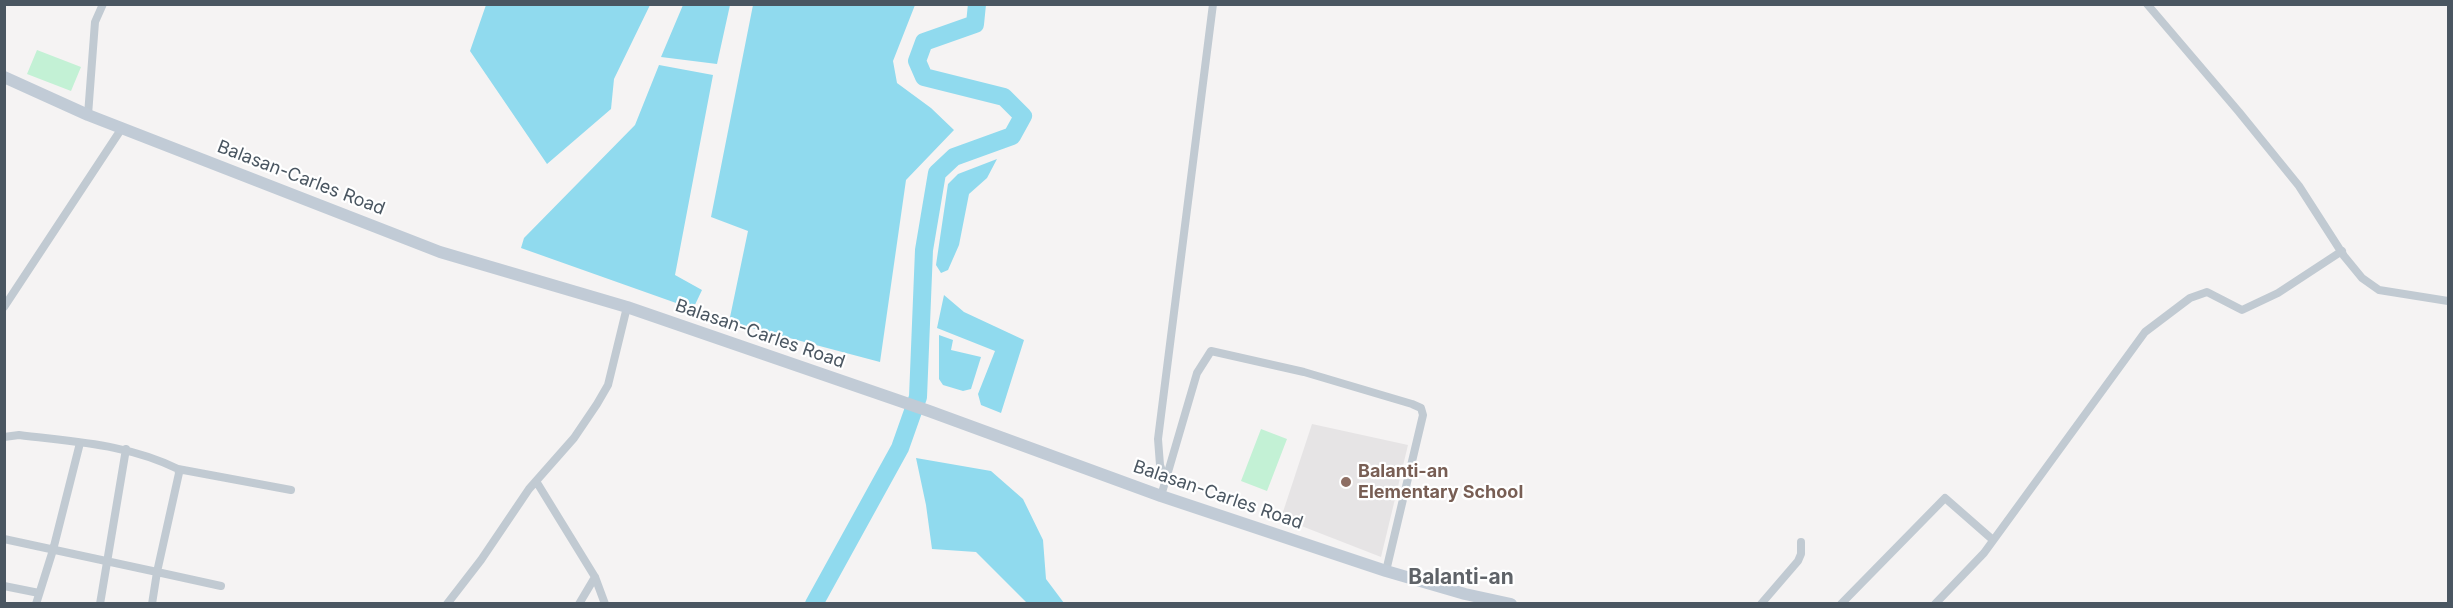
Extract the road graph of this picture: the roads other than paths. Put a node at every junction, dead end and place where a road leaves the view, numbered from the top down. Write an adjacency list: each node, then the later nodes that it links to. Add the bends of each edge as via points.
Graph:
1 (104, 4): 5 (street, via 95,22)
2 (1214, 4): 15 (street, via 1158,439)
3 (2147, 4): 7 (street, via 2299,186)
4 (4, 77): 5 (main road, Balasan-Carles Road)
5 (88, 115): 6 (main road, Balasan-Carles Road)
6 (122, 128): 9 (street); 10 (main road, Balasan-Carles Road, via 440,252)
7 (2342, 251): 8 (street, via 2362,278 2379,290); 20 (street, via 2278,293 2242,310 2207,292 2190,298 2145,332)
8 (2448, 301)
9 (4, 307)
10 (627, 307): 16 (street, via 608,385 574,438); 18 (main road, Balasan-Carles Road)
11 (4, 437): 12 (street, via 19,435)
12 (80, 443): 13 (street); 22 (street)
13 (126, 449): 14 (street); 23 (street)
14 (178, 469): 17 (street); 25 (street)
15 (1165, 478): 18 (street); 24 (street, via 1197,373 1212,351 1304,372 1421,408 1423,415)
16 (536, 481): 26 (street); 34 (street)
17 (291, 490)
18 (1161, 496): 24 (main road, Balasan-Carles Road)
19 (4, 539): 22 (street)
20 (1993, 540): 39 (street, via 1946,498); 40 (street)
21 (1801, 542): 38 (street, via 1798,561)
22 (53, 550): 23 (street); 29 (street)
23 (108, 562): 25 (street); 32 (street)
24 (1386, 571): 30 (main road, Balasan-Carles Road)
25 (157, 572): 28 (street); 33 (street)
26 (595, 577): 35 (street); 36 (street)
27 (4, 586): 29 (street)
28 (221, 586)
29 (39, 593): 31 (street)
30 (1462, 599): 37 (main road, Balasan-Carles Road)
31 (36, 603)
32 (100, 603)
33 (152, 603)
34 (447, 603)
35 (579, 603)
36 (605, 603)
37 (1511, 603)
38 (1761, 603)
39 (1841, 603)
40 (1935, 603)

